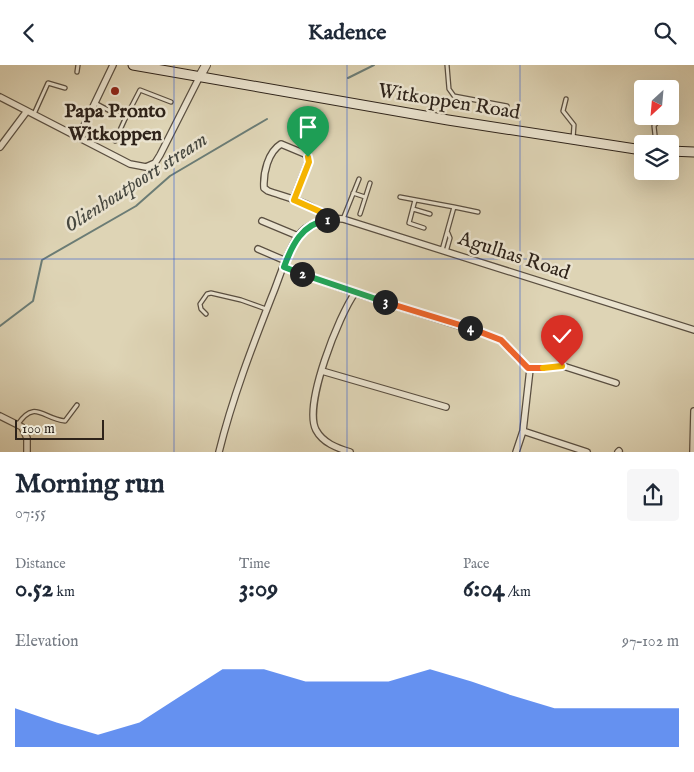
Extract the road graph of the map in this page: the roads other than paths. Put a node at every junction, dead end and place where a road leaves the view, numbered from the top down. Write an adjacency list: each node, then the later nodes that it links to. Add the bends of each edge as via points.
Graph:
1 (78, 65): 6 (lane)
2 (113, 65): 12 (street)
3 (133, 65): 7 (main road, Witkoppen Road)
4 (206, 65): 7 (street)
5 (446, 65): 13 (lane, via 448,89 454,96)
6 (77, 72)
7 (200, 76): 17 (street, via 155,163 137,167); 18 (main road, Witkoppen Road)
8 (64, 88): 15 (lane, via 48,83)
9 (0, 97): 14 (street)
10 (566, 99): 18 (lane, via 563,111 574,125)
11 (170, 102): 16 (lane, via 140,89)
12 (95, 103): 16 (lane); 17 (street)
13 (507, 106)
14 (27, 111): 15 (street); 20 (street)
15 (34, 114): 17 (street)
16 (125, 119): 19 (lane)
17 (79, 136)
18 (572, 140): 21 (main road, Witkoppen Road)
19 (115, 141)
20 (0, 147)
21 (634, 149)
22 (679, 151): 23 (main road)
23 (694, 152)
24 (359, 179): 26 (lane)
25 (370, 183): 27 (lane)
26 (353, 193): 27 (lane); 36 (lane)
27 (366, 197): 34 (lane)
28 (400, 197): 30 (lane)
29 (294, 200): 29 (street, via 264,188 264,172 281,144 305,154 309,159); 37 (street, via 321,212)
30 (415, 200): 31 (lane); 32 (lane)
31 (454, 207): 33 (lane); 42 (lane, via 447,232 450,238)
32 (413, 209): 35 (lane); 39 (lane, via 410,224)
33 (478, 212)
34 (360, 213)
35 (430, 214)
36 (342, 219): 37 (street, Agulhas Road); 42 (street, Agulhas Road)
37 (326, 220): 40 (street, via 310,226)
38 (262, 221): 40 (street)
39 (424, 228)
40 (298, 236): 43 (street)
41 (258, 249): 43 (street)
42 (444, 251): 47 (street, Agulhas Road)
43 (285, 264): 44 (street); 45 (street)
44 (355, 293): 48 (street, via 491,335 504,342); 49 (street, via 343,309)
45 (267, 309): 46 (lane, via 211,293 200,304); 58 (street)
46 (206, 314)
47 (694, 330)
48 (530, 369): 50 (street, via 562,366); 56 (street)
49 (322, 371): 52 (street); 59 (street, via 313,411 315,429 326,442)
50 (616, 383)
51 (77, 405): 55 (lane, via 65,421 32,411 26,413)
52 (446, 407)
53 (694, 411): 62 (street)
54 (0, 416): 55 (street)
55 (18, 424): 57 (street, via 27,438)
56 (523, 431): 60 (street); 61 (street)
57 (27, 452)
58 (219, 452)
59 (350, 452)
60 (516, 452)
61 (587, 452)
62 (693, 452)

